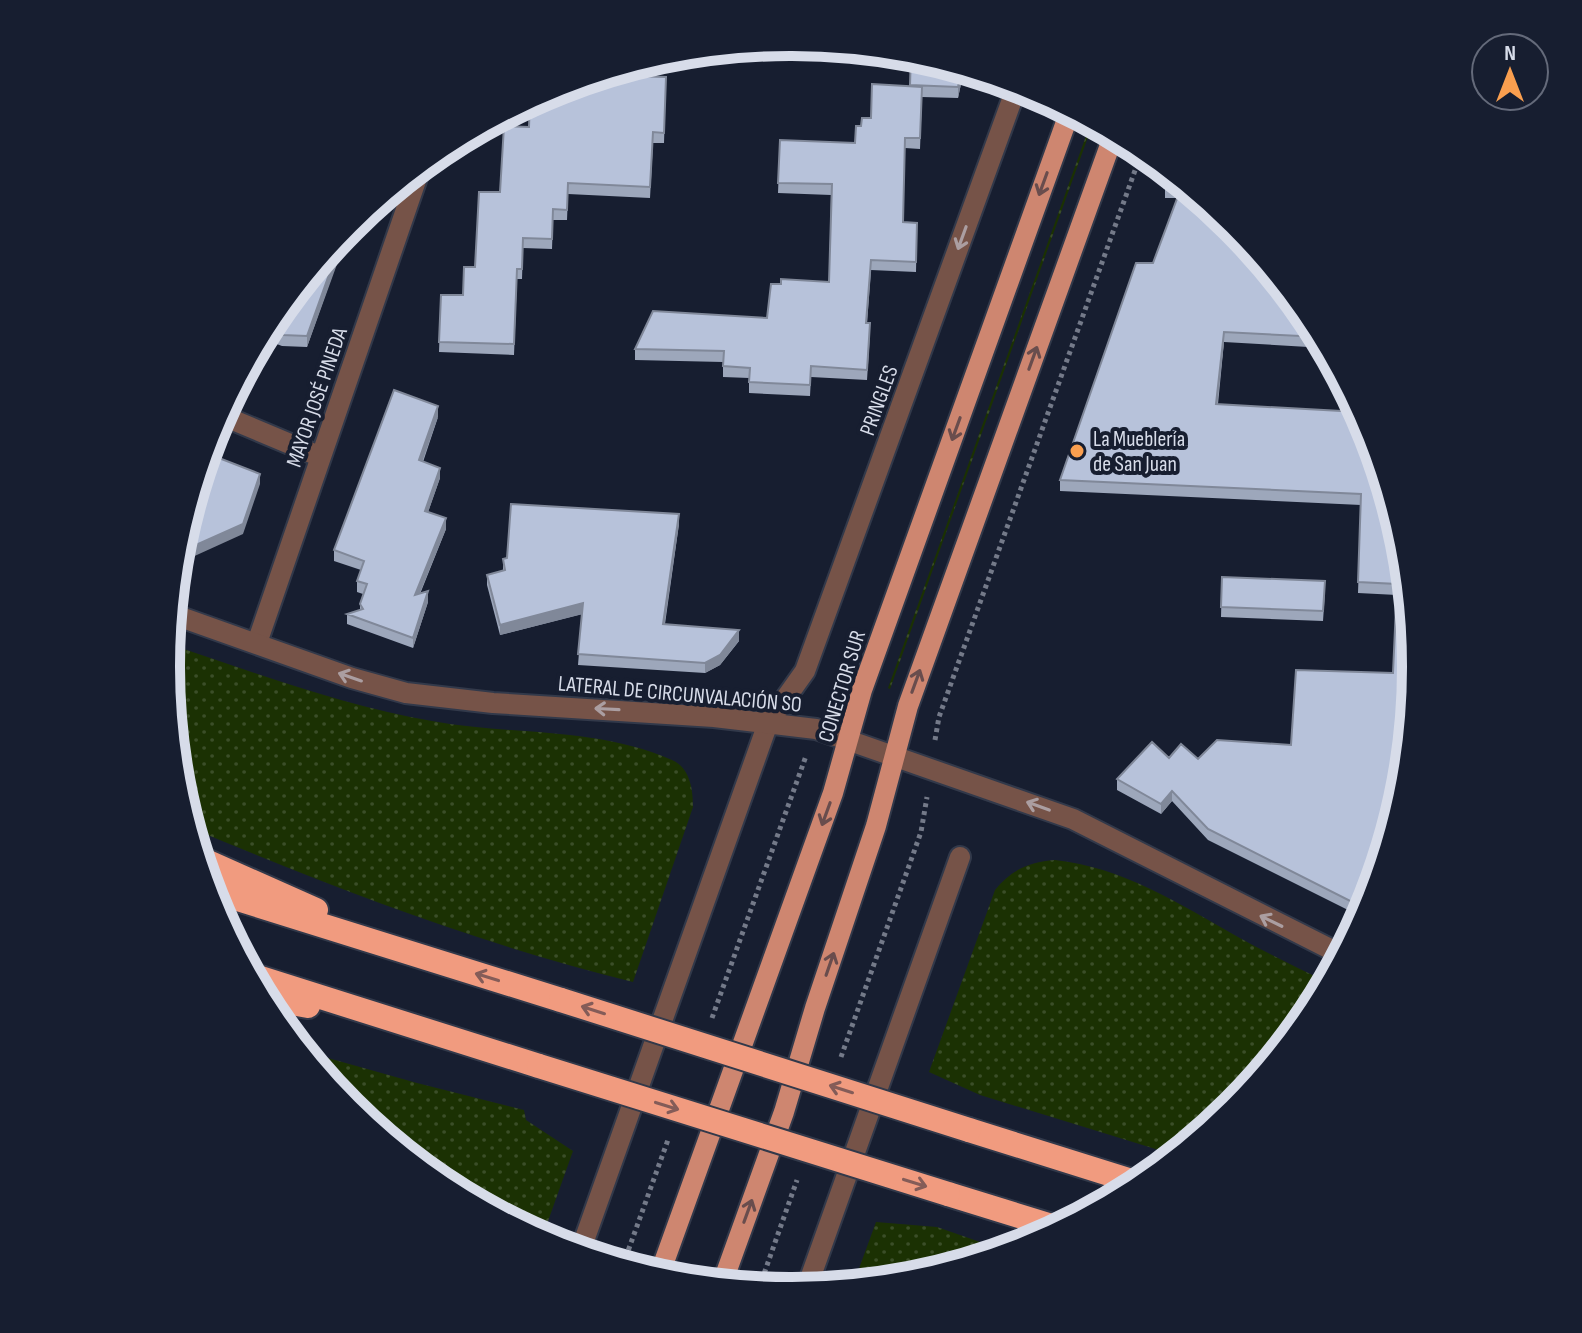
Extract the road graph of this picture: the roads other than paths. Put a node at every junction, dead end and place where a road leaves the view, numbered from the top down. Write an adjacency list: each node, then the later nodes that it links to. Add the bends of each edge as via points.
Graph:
1 (1013, 98): 9 (street, PRINGLES, one-way to 9, via 805,671)
2 (1066, 122): 10 (main road, CONECTOR SUR, one-way to 10, via 866,678)
3 (1110, 146): 11 (main road, one-way to 3, via 908,706)
4 (414, 186): 6 (street, MAYOR JOSÉ PINEDA)
5 (233, 420): 6 (street)
6 (321, 457): 8 (street, MAYOR JOSÉ PINEDA)
7 (183, 618): 8 (street, LATERAL DE CIRCUNVALACIÓN SO)
8 (257, 643): 9 (street, LATERAL DE CIRCUNVALACIÓN SO, one-way to 8, via 442,699 352,678)
9 (768, 723): 10 (street, LATERAL DE CIRCUNVALACIÓN SO); 22 (street, PRINGLES)
10 (849, 740): 11 (street, LATERAL DE CIRCUNVALACIÓN SO); 23 (main road, CONECTOR SUR, one-way to 23)
11 (896, 757): 15 (street, LATERAL DE CIRCUNVALACIÓN SO, one-way to 11, via 1073,819); 24 (main road, one-way to 11, via 784,1112)
12 (960, 857): 25 (street)
13 (214, 865): 16 (highway)
14 (225, 895): 16 (highway)
15 (1332, 950)
16 (413, 954): 20 (highway, one-way to 16, bridge)
17 (267, 980): 19 (highway)
18 (280, 1001): 19 (highway)
19 (410, 1025): 21 (highway, one-way to 21, bridge)
20 (1123, 1178)
21 (1042, 1223)
22 (584, 1241)
23 (664, 1263)
24 (726, 1273)
25 (811, 1277)

